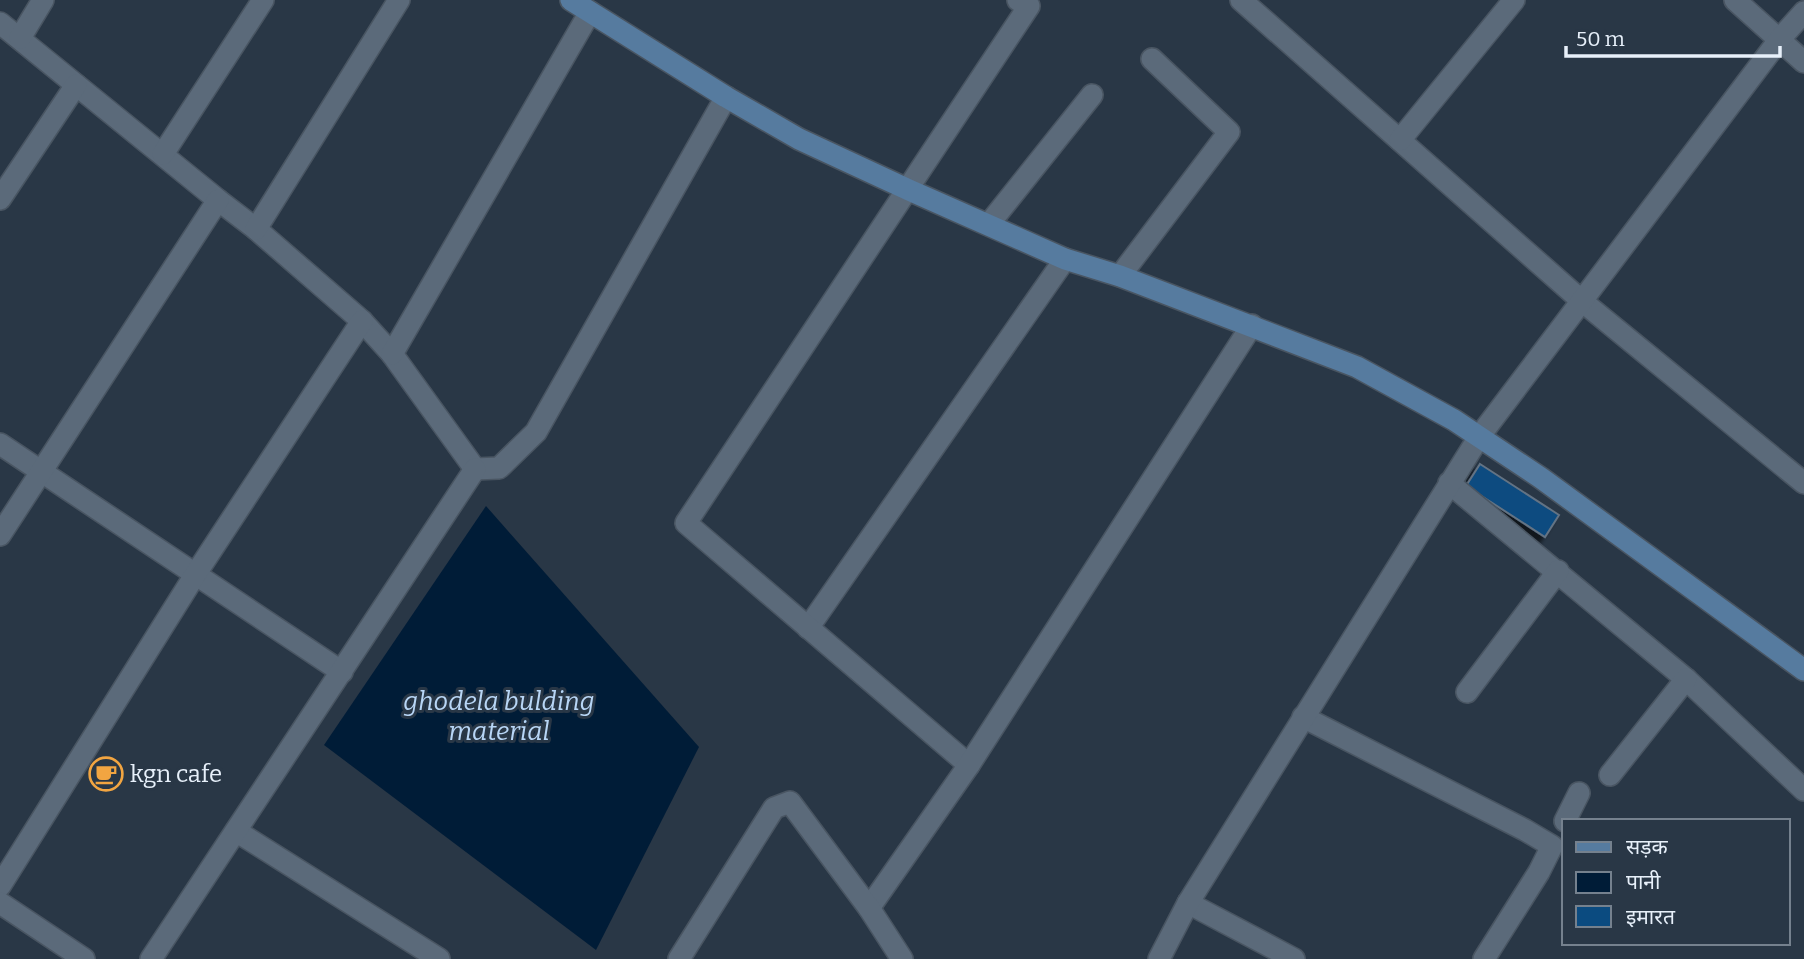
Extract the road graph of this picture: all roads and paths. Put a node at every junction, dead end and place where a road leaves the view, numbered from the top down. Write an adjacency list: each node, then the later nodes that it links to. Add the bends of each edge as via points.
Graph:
1 (43, 0): 13 (street)
2 (263, 0): 21 (street)
3 (398, 0): 26 (street)
4 (571, 0): 10 (street)
5 (1018, 0): 22 (street, via 1029,6)
6 (1241, 0): 9 (street)
7 (1514, 0): 20 (street)
8 (1735, 0): 14 (street)
9 (1265, 8): 20 (street)
10 (590, 12): 19 (street); 32 (street)
11 (1804, 12): 14 (street)
12 (0, 23): 13 (street)
13 (20, 38): 17 (street)
14 (1779, 40): 16 (street); 29 (street)
15 (1152, 59): 28 (street, via 1230,132)
16 (1804, 62)
17 (76, 85): 21 (street); 23 (street)
18 (1092, 95): 25 (street)
19 (726, 97): 22 (street, via 799,139); 35 (street, via 536,432 499,468)
20 (1399, 140): 29 (street)
21 (163, 155): 24 (street)
22 (909, 190): 25 (street); 42 (street, via 686,523)
23 (0, 199)
24 (218, 200): 26 (street); 36 (street)
25 (989, 224): 27 (street)
26 (256, 229): 30 (street)
27 (1065, 259): 28 (street); 42 (street)
28 (1120, 276): 31 (street)
29 (1583, 302): 33 (street); 38 (street)
30 (362, 321): 32 (street); 41 (street)
31 (1252, 325): 33 (street, via 1357,367); 48 (street)
32 (392, 354): 35 (street)
33 (1479, 437): 37 (street); 43 (street)
34 (0, 444): 36 (street)
35 (475, 469): 44 (street)
36 (42, 472): 39 (street); 41 (street)
37 (1449, 483): 40 (street); 47 (street)
38 (1804, 483)
39 (0, 535)
40 (1558, 571): 45 (street); 46 (street)
41 (195, 575): 44 (street); 56 (street)
42 (808, 628): 48 (street)
43 (1804, 670)
44 (342, 672): 54 (street)
45 (1686, 678): 49 (street); 50 (street)
46 (1467, 692)
47 (1303, 717): 55 (street); 58 (street)
48 (969, 765): 59 (street)
49 (1610, 775)
50 (1804, 790)
51 (1579, 793): 52 (street)
52 (1566, 819)
53 (1562, 828): 55 (street)
54 (236, 831): 61 (street); 62 (street)
55 (1552, 846): 67 (street)
56 (0, 886)
57 (0, 903): 60 (street)
58 (1188, 903): 65 (street); 66 (street)
59 (870, 908): 63 (street, via 790,802 774,808); 64 (street)
60 (84, 959)
61 (151, 959)
62 (439, 959)
63 (679, 959)
64 (902, 959)
65 (1159, 959)
66 (1294, 959)
67 (1484, 959)

